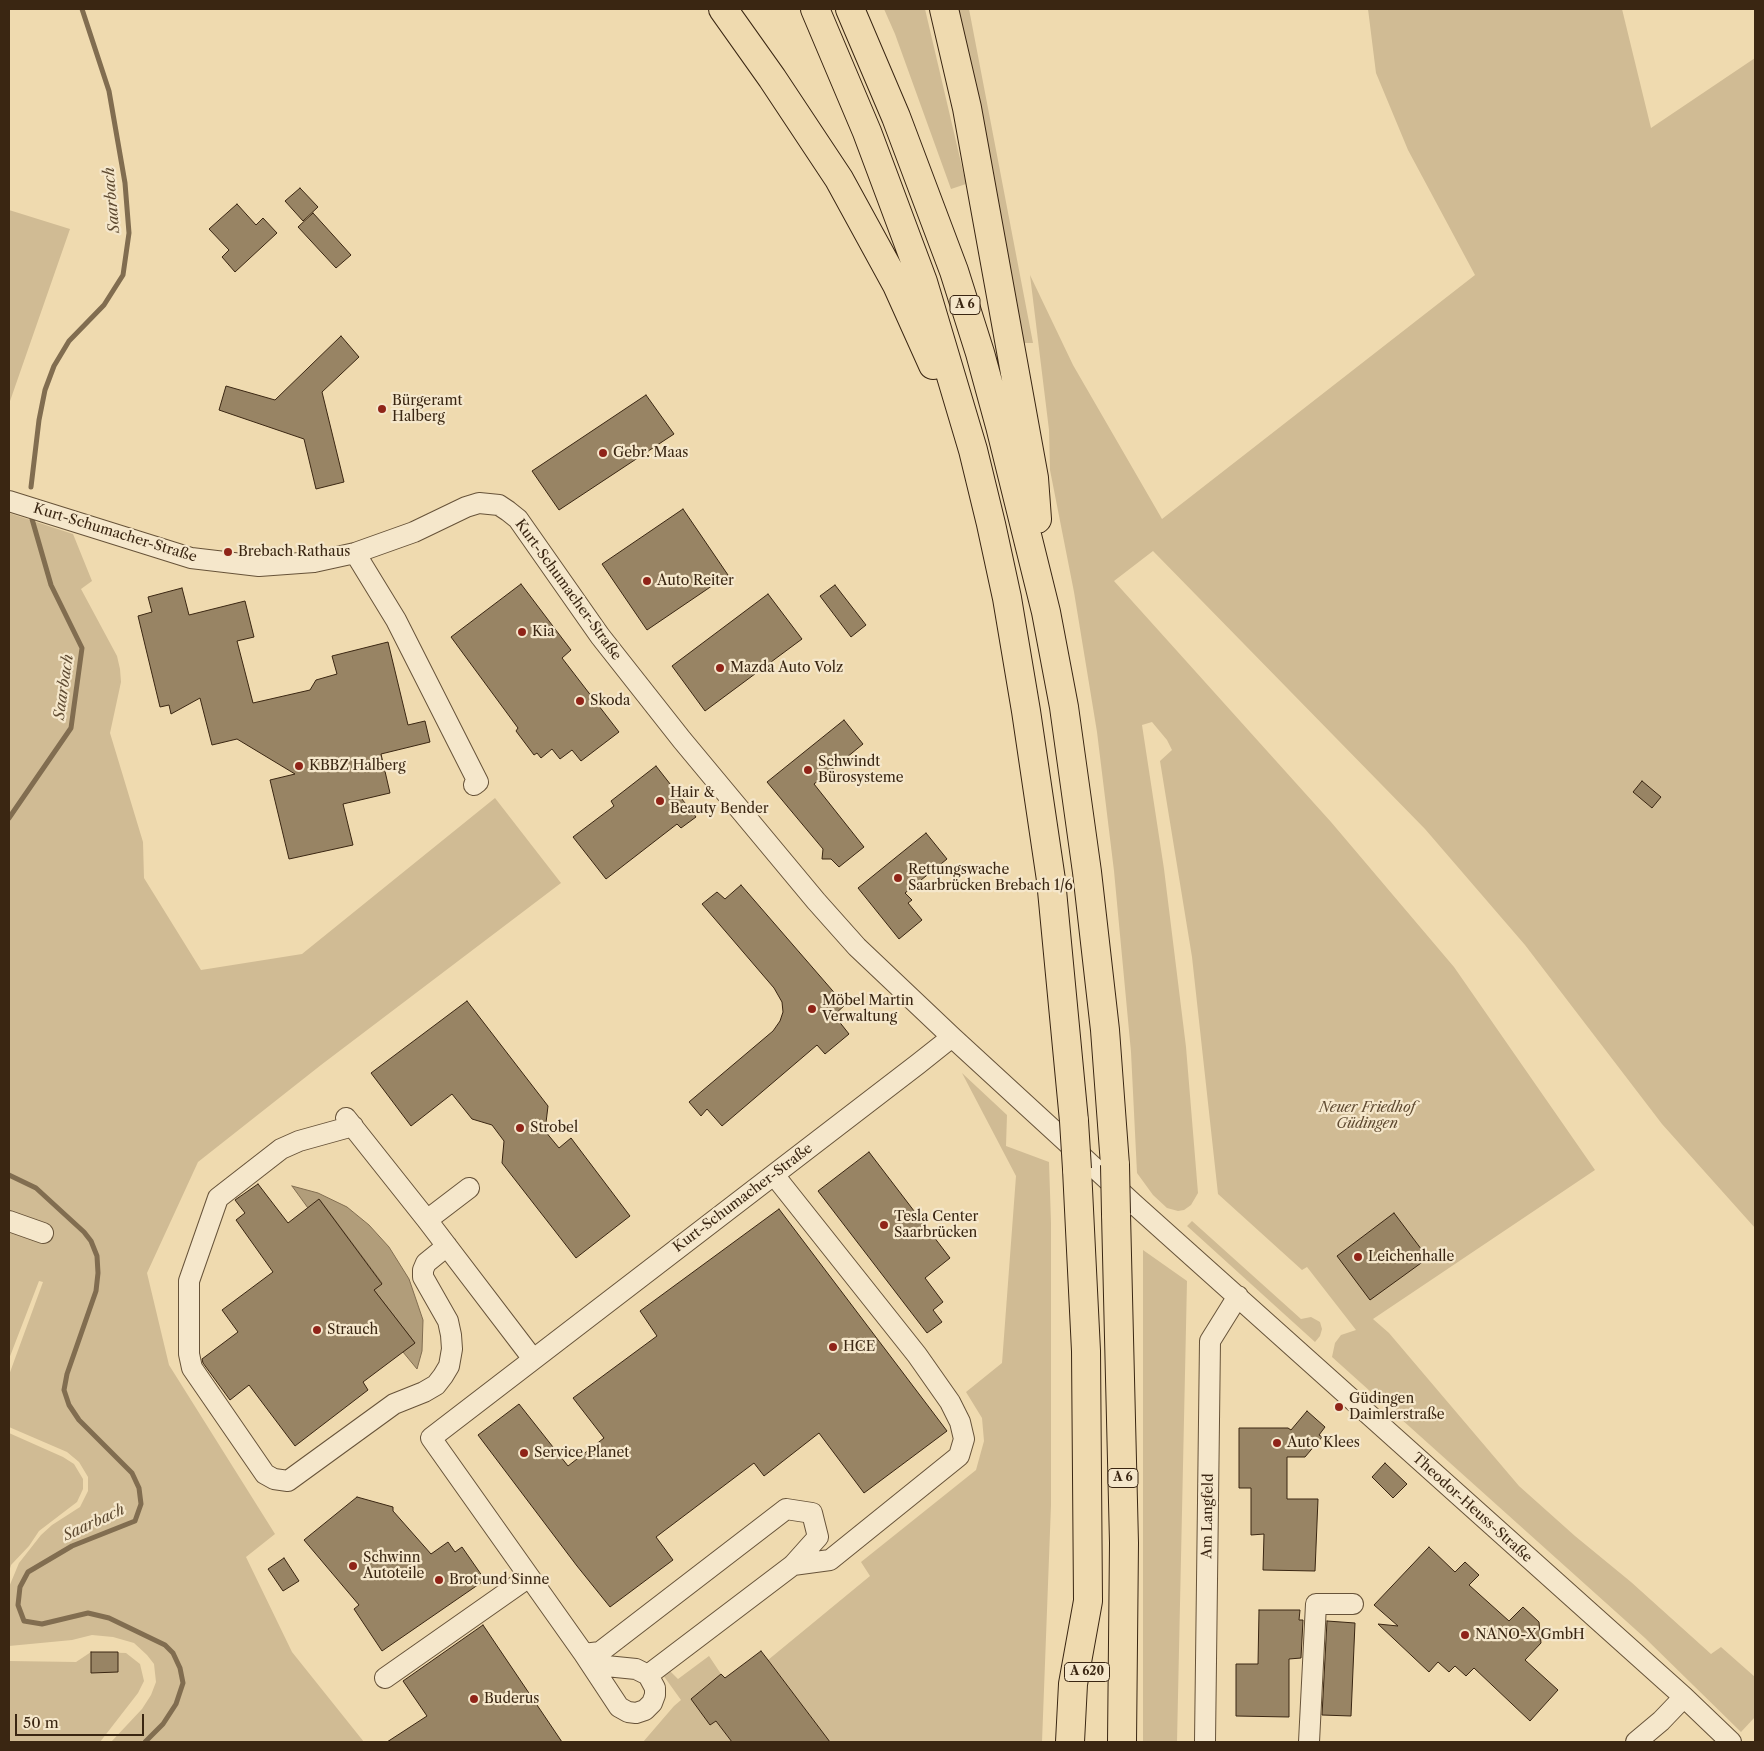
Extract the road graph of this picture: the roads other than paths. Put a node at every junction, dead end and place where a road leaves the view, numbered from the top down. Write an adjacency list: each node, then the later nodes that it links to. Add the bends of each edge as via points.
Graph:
1 (723, 9): 5 (highway, A 6, via 839,179 897,285)
2 (815, 9): 5 (highway, A 6, via 867,132 923,282)
3 (850, 9): 8 (highway, A 6, via 896,118 957,280 1000,426)
4 (944, 9): 8 (highway, via 967,108 1034,478)
5 (973, 450): 22 (highway, A 6, bridge, via 1007,598 1051,880 1077,1169 1086,1351)
6 (9, 501): 7 (street, Kurt-Schumacher-Straße, via 178,554 207,560 278,566)
7 (355, 553): 9 (street, via 400,628 478,782); 10 (street, Kurt-Schumacher-Straße, via 414,532 466,506 479,503 499,505 518,519 629,673 816,902 857,947)
8 (1046, 612): 30 (highway, A 6, bridge, via 1064,707 1087,872 1105,1030 1115,1165 1124,1543)
9 (474, 785)
10 (952, 1037): 11 (street, Kurt-Schumacher-Straße); 17 (street, Kurt-Schumacher-Straße)
11 (774, 1175): 19 (street, Kurt-Schumacher-Straße); 20 (street, via 916,1354 950,1402 964,1439 959,1456 830,1560)
12 (469, 1188): 13 (street)
13 (427, 1220): 16 (street); 16 (street, via 350,1122 281,1149 218,1198 189,1281 189,1354 192,1368 265,1474 288,1481 394,1404 424,1392 443,1376 449,1366 451,1335 448,1321 423,1277 423,1270 426,1263)
14 (9, 1222): 15 (street)
15 (43, 1233)
16 (447, 1246): 19 (street)
17 (1212, 1273): 18 (street, Theodor-Heuss-Straße)
18 (1238, 1296): 27 (street, Theodor-Heuss-Straße); 31 (street, Am Langfeld, via 1210,1342)
19 (533, 1359): 21 (street, Kurt-Schumacher-Straße, via 431,1438)
20 (794, 1565): 24 (street, via 818,1536 812,1513 786,1509 600,1652); 25 (street)
21 (529, 1577): 24 (street, Kurt-Schumacher-Straße); 26 (street)
22 (1088, 1601): 28 (highway, A 6, via 1073,1684); 29 (highway, A 620)
23 (1353, 1604): 32 (street, via 1316,1604)
24 (584, 1654): 25 (street, Kurt-Schumacher-Straße, via 606,1666 636,1668); 25 (street, Kurt-Schumacher-Straße, via 619,1707 628,1712 645,1710 652,1703 655,1688)
25 (648, 1674)
26 (385, 1678)
27 (1684, 1698): 33 (street); 34 (street, Theodor-Heuss-Straße)
28 (1070, 1742)
29 (1087, 1742)
30 (1122, 1742)
31 (1205, 1742)
32 (1309, 1742)
33 (1636, 1742)
34 (1730, 1742)

